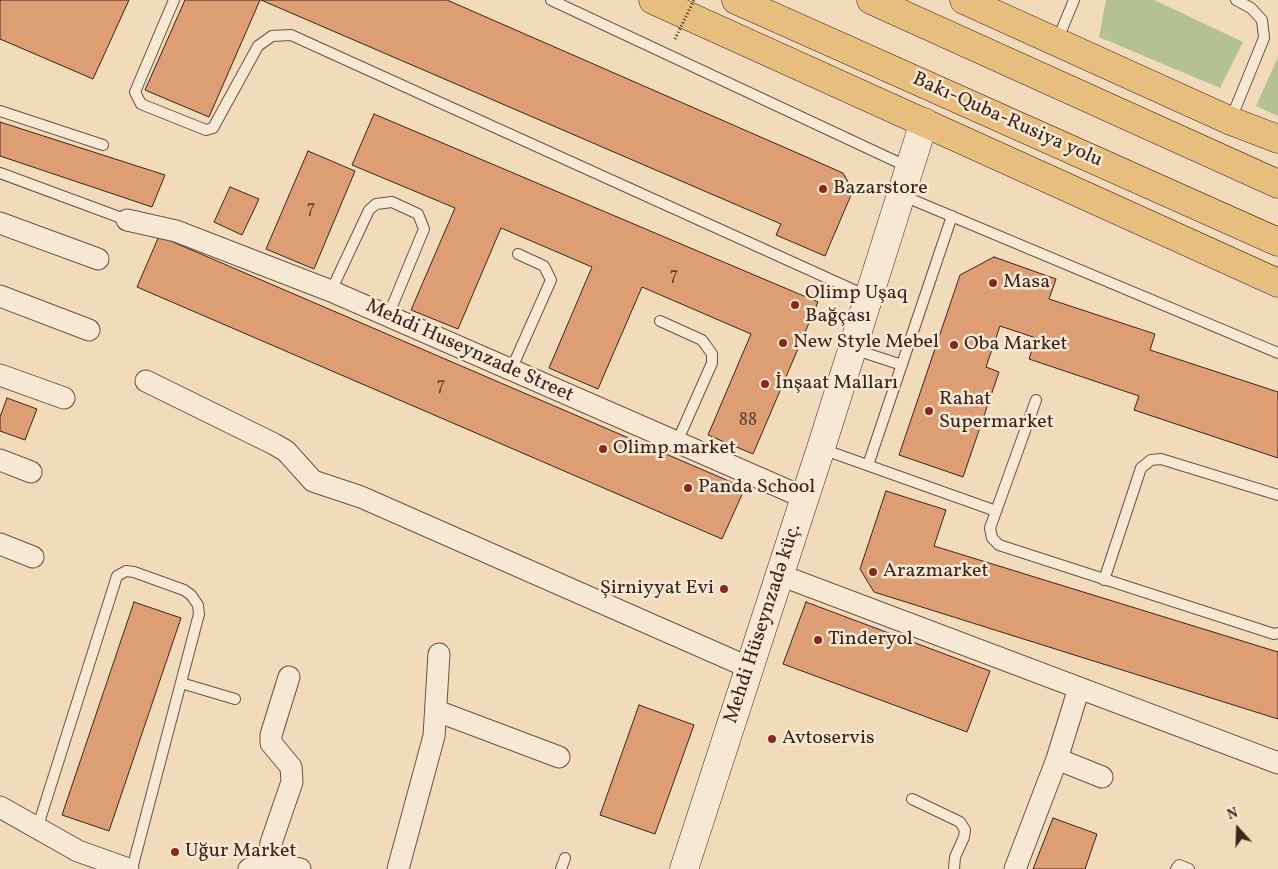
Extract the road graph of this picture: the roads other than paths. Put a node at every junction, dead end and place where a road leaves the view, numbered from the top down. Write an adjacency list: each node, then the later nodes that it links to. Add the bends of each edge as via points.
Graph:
1 (174, 0): 28 (lane, via 135,92 141,104 206,130 213,128 258,46 272,36 291,35)
2 (551, 0): 15 (lane)
3 (653, 0): 12 (highway)
4 (736, 0): 22 (highway, Bakı-Quba-Rusiya yolu)
5 (872, 0): 17 (highway)
6 (964, 0): 9 (highway)
7 (1074, 0): 9 (lane)
8 (1236, 0): 11 (lane, via 1251,8 1262,20 1264,38)
9 (1056, 42): 11 (highway)
10 (0, 111): 14 (lane)
11 (1231, 120): 13 (highway)
12 (924, 122): 15 (street, Mehdi Hüseynzadə küç.); 25 (highway)
13 (1278, 140)
14 (103, 145)
15 (908, 167): 18 (street, Mehdi Hüseynzadə küç.)
16 (0, 173): 20 (lane)
17 (1278, 184)
18 (900, 194): 19 (lane); 28 (street, Mehdi Hüseynzadə küç.)
19 (952, 216): 33 (lane); 34 (lane)
20 (128, 220): 26 (street, Mehdi Huseynzadе Street, via 176,231)
21 (0, 223): 24 (street)
22 (1278, 242)
23 (518, 254): 35 (lane, via 544,266 551,280)
24 (98, 258)
25 (1278, 283)
26 (331, 291): 29 (street, Mehdi Huseynzadе Street); 29 (lane, via 369,210 376,204 392,202 418,214 424,229)
27 (0, 296): 31 (street)
28 (867, 296): 32 (street, Mehdi Hüseynzadə küç.)
29 (388, 316): 35 (street, Mehdi Huseynzadе Street)
30 (660, 321): 40 (lane, via 702,340 712,354 712,363)
31 (89, 330)
32 (852, 349): 34 (lane); 41 (street, Mehdi Hüseynzadə küç.)
33 (1278, 353)
34 (902, 365): 43 (lane)
35 (511, 370): 40 (street, Mehdi Huseynzadе Street)
36 (0, 375): 38 (street)
37 (146, 381): 54 (street, via 286,451 313,481 361,497)
38 (64, 398)
39 (1036, 400): 47 (lane)
40 (677, 442): 46 (street, Mehdi Huseynzadе Street)
41 (821, 448): 43 (lane); 46 (street, Mehdi Hüseynzadə küç.)
42 (0, 460): 44 (street)
43 (868, 465): 47 (lane)
44 (31, 472)
45 (1278, 495): 51 (lane, via 1161,459 1151,460 1141,468)
46 (805, 498): 50 (street, Mehdi Hüseynzadə küç.)
47 (996, 511): 51 (lane, via 990,528 992,538 999,546)
48 (0, 544): 49 (street)
49 (33, 557)
50 (780, 575): 54 (street, Mehdi Hüseynzadə küç.); 57 (street)
51 (1104, 580): 52 (lane)
52 (1278, 633)
53 (439, 654): 59 (street)
54 (750, 668): 74 (street, Mehdi Hüseynzadə küç.)
55 (289, 677): 68 (street, via 271,743 291,767 292,782 271,843)
56 (181, 682): 58 (lane); 66 (lane, via 199,614 198,605 184,590 134,572 126,571 116,576); 70 (lane)
57 (1078, 688): 61 (street); 62 (street)
58 (235, 699)
59 (438, 712): 60 (street); 72 (street)
60 (559, 757)
61 (1057, 759): 63 (street); 76 (street)
62 (1278, 764)
63 (1102, 777)
64 (912, 799): 75 (lane, via 960,822 965,830)
65 (0, 807): 66 (street)
66 (37, 829): 69 (street, via 78,851)
67 (565, 858): 73 (lane)
68 (258, 865): 71 (street)
69 (128, 869)
70 (132, 869)
71 (300, 869)
72 (398, 869)
73 (561, 869)
74 (684, 869)
75 (954, 869)
76 (1015, 869)
77 (1176, 869): 78 (lane, via 1179,865)
78 (1189, 869)

